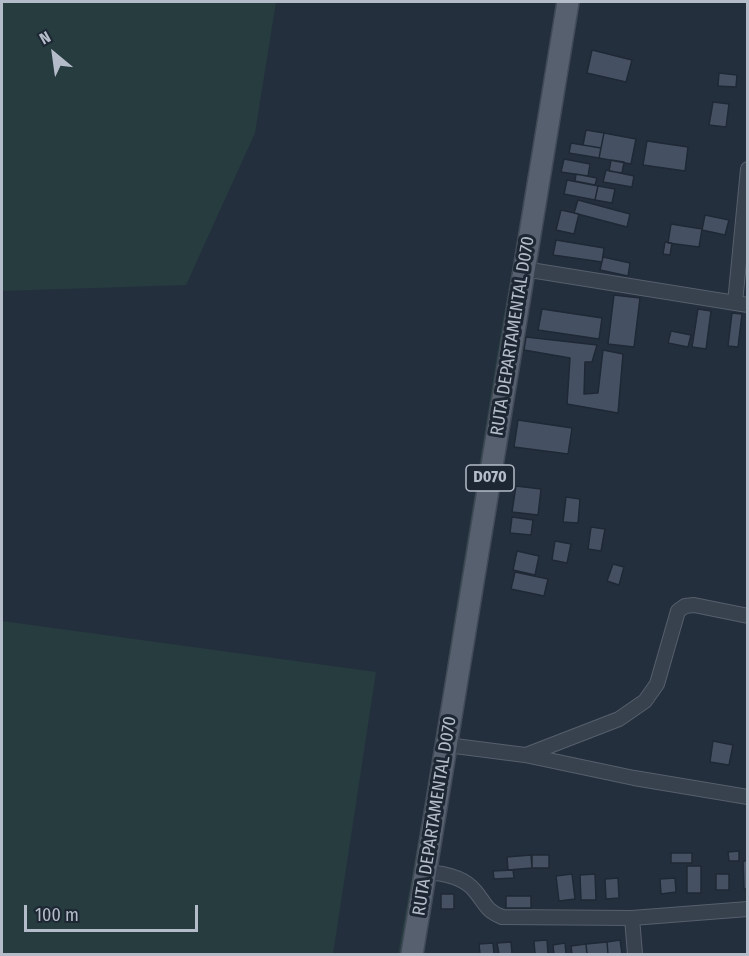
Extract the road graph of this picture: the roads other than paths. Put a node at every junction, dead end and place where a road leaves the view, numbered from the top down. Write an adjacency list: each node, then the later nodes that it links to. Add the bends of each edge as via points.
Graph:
1 (568, 2): 3 (main road, RUTA DEPARTAMENTAL D070 / D070)
2 (747, 169): 4 (street)
3 (524, 269): 4 (street); 6 (main road, RUTA DEPARTAMENTAL D070 / D070)
4 (741, 304)
5 (747, 616): 7 (street, via 685,606 678,611 657,684 645,701 619,719)
6 (447, 745): 7 (street); 9 (main road, RUTA DEPARTAMENTAL D070 / D070)
7 (525, 755): 8 (street)
8 (747, 797)
9 (426, 872): 11 (street, via 451,876 473,888 490,912 502,917); 12 (main road, RUTA DEPARTAMENTAL D070 / D070)
10 (747, 909): 11 (street)
11 (632, 918): 13 (street)
12 (412, 954)
13 (635, 954)

